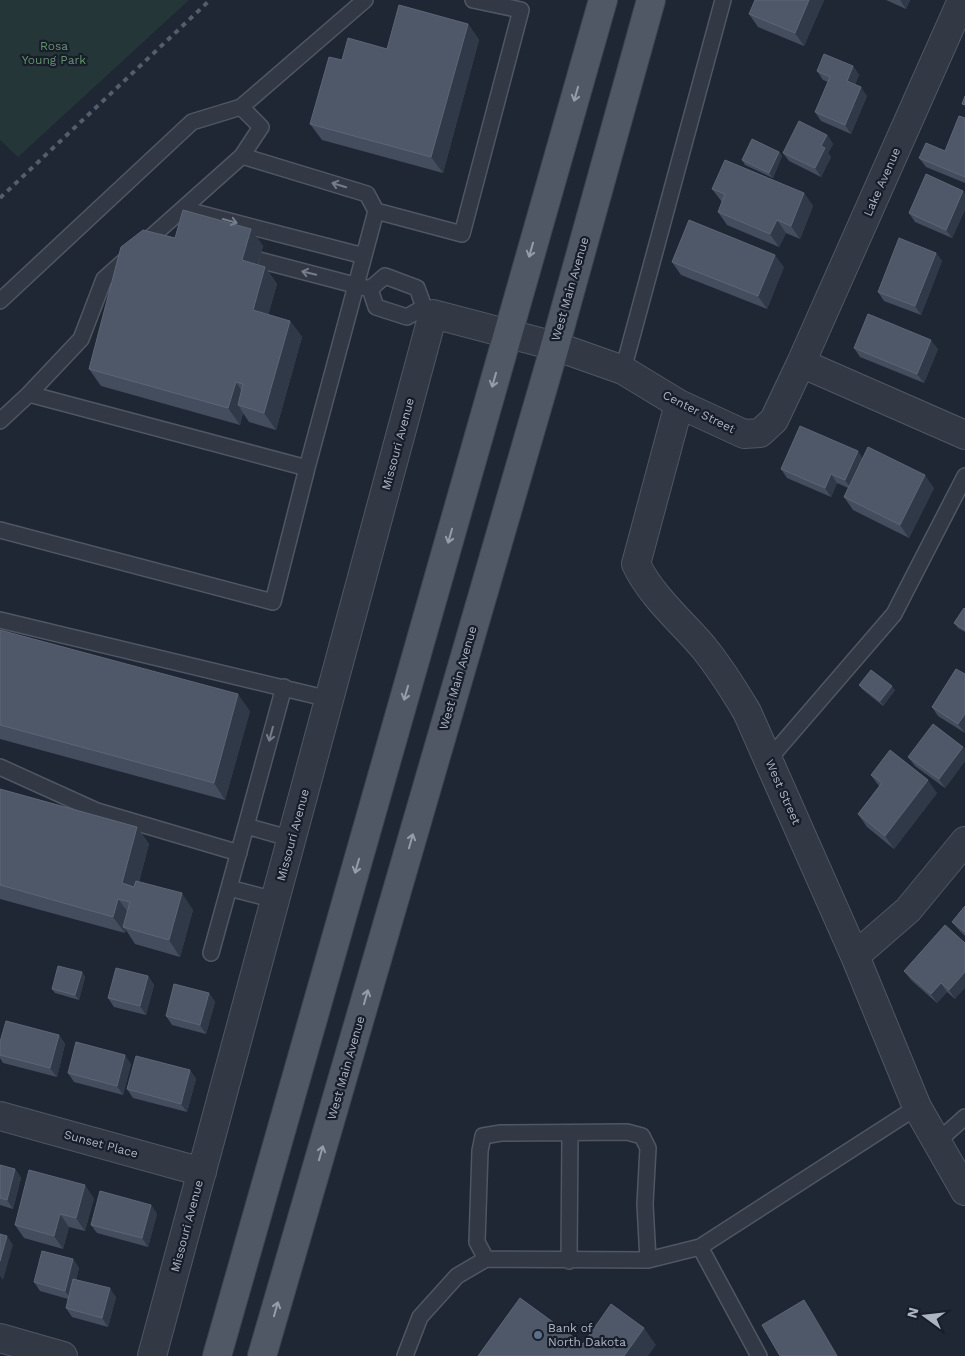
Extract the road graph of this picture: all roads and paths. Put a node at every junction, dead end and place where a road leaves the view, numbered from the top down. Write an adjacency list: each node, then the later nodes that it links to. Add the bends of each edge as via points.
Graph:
1 (364, 0): 7 (lane)
2 (473, 0): 10 (lane, via 521,10 462,234)
3 (603, 0): 18 (main road, one-way to 18)
4 (651, 0): 19 (main road, West Main Avenue)
5 (723, 0): 21 (lane)
6 (962, 0): 20 (street, Lake Avenue)
7 (241, 107): 8 (lane, via 261,127); 16 (lane, via 192,122)
8 (242, 156): 9 (lane); 10 (lane, one-way to 8, via 367,194)
9 (183, 209): 11 (lane); 13 (lane, one-way to 13)
10 (376, 211): 13 (lane)
11 (155, 234): 12 (lane); 22 (lane, via 104,279 81,339)
12 (173, 238)
13 (364, 256): 15 (lane)
14 (259, 260): 15 (lane, one-way to 14)
15 (363, 287): 17 (lane, via 376,307 407,317); 17 (lane, via 385,276 417,288); 26 (lane)
16 (0, 301)
17 (428, 310): 18 (street, Center Street); 31 (street, Missouri Avenue)
18 (508, 333): 19 (street, Center Street); 56 (main road, one-way to 56)
19 (554, 346): 21 (street, Center Street); 57 (main road, West Main Avenue, one-way to 19)
20 (801, 363): 23 (street, Center Street, via 774,420 760,433 744,434); 25 (street)
21 (624, 370): 23 (street, Center Street)
22 (29, 394): 24 (lane); 26 (lane)
23 (679, 404): 32 (street, West Street, via 636,564 643,580 725,676 747,712)
24 (0, 421)
25 (965, 435)
26 (307, 468): 28 (lane, via 273,602)
27 (965, 476): 32 (lane, via 894,614)
28 (0, 530)
29 (0, 620): 30 (lane)
30 (284, 687): 31 (lane); 34 (lane, one-way to 34)
31 (329, 698): 35 (street, Missouri Avenue)
32 (769, 759): 41 (street, West Street)
33 (0, 766): 37 (lane, via 97,811)
34 (246, 826): 35 (lane); 37 (lane)
35 (292, 839): 39 (street, Missouri Avenue)
36 (965, 841): 41 (street, via 908,910)
37 (239, 853): 38 (lane)
38 (229, 888): 39 (lane); 40 (lane)
39 (275, 900): 47 (street, Missouri Avenue)
40 (211, 952)
41 (855, 956): 42 (street, West Street)
42 (917, 1107): 46 (street, West Street); 49 (lane)
43 (0, 1116): 47 (street, Sunset Place)
44 (965, 1118): 46 (lane)
45 (570, 1133): 50 (lane, via 483,1136 477,1242); 51 (lane, via 627,1132 642,1136 648,1148 645,1204); 52 (lane)
46 (936, 1143): 48 (street, West Street)
47 (202, 1172): 55 (street, Missouri Avenue)
48 (965, 1191)
49 (700, 1247): 51 (lane); 59 (lane)
50 (486, 1259): 52 (lane); 58 (lane, via 457,1276 420,1317)
51 (648, 1260): 52 (lane)
52 (569, 1261)
53 (0, 1338): 54 (street)
54 (63, 1356)
55 (152, 1356)
56 (218, 1356)
57 (262, 1356)
58 (405, 1356)
59 (759, 1356)

